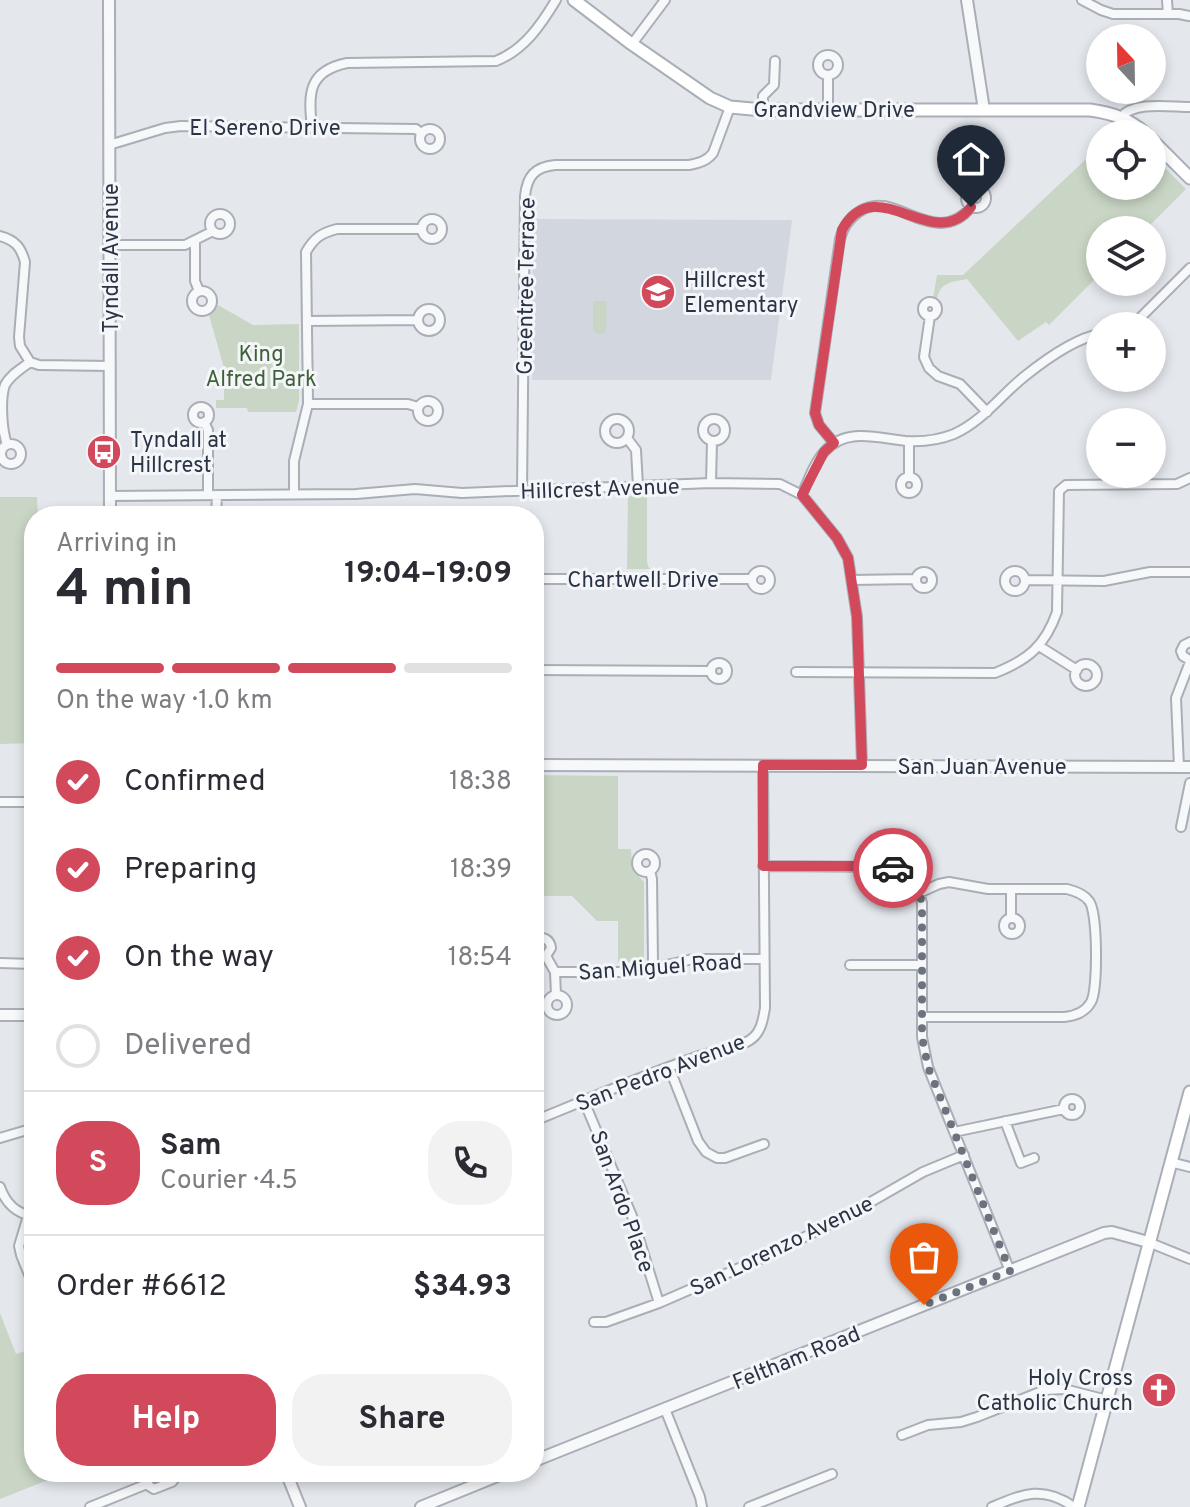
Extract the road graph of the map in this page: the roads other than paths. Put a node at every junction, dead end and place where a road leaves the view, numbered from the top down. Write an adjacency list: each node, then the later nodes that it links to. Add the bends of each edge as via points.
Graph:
1 (109, 0): 23 (street, Tyndall Avenue)
2 (556, 0): 21 (street, via 527,40 496,61 347,63 328,69 312,87)
3 (574, 0): 11 (main road, Grandview Drive)
4 (665, 0): 11 (street)
5 (967, 0): 18 (street)
6 (1082, 0): 8 (street, via 1113,14)
7 (1167, 0): 8 (street)
8 (1168, 14): 9 (street)
9 (1190, 16): 10 (street)
10 (1190, 23)
11 (632, 44): 14 (main road, Grandview Drive)
12 (775, 61): 16 (street, via 774,85 763,96)
13 (828, 75): 17 (street)
14 (730, 107): 16 (main road, Grandview Drive); 54 (street, Greentree Terrace, via 713,153 702,162 548,166 528,180)
15 (1190, 107): 19 (street, via 1135,107)
16 (763, 110): 17 (main road, Grandview Drive)
17 (828, 110): 18 (main road, Grandview Drive)
18 (984, 110): 19 (main road, Grandview Drive, via 1090,110)
19 (1121, 117): 20 (main road)
20 (1125, 120)
21 (312, 127): 22 (street, El Sereno Drive); 23 (street, El Sereno Drive, via 173,127)
22 (421, 133)
23 (109, 145): 31 (street, Tyndall Avenue)
24 (1166, 154): 25 (main road)
25 (1190, 178)
26 (971, 207): 48 (street, via 957,220 940,223 881,205 862,209 846,222 815,413)
27 (421, 229): 37 (street, via 337,229 313,239 306,252)
28 (213, 231): 30 (street)
29 (0, 236): 39 (street, via 11,239 25,262 19,337)
30 (195, 241): 31 (street); 33 (street)
31 (110, 245): 40 (street, Tyndall Avenue)
32 (1190, 268): 34 (street)
33 (199, 291)
34 (1146, 312)
35 (930, 316): 43 (street, via 924,357 929,368 960,384)
36 (418, 320): 37 (street)
37 (307, 321): 41 (street)
38 (1086, 339): 43 (street, via 1025,376)
39 (30, 362): 40 (street); 49 (street, via 5,385)
40 (110, 366): 58 (street, Tyndall Avenue)
41 (308, 404): 42 (street); 55 (street, via 294,461)
42 (418, 407)
43 (987, 412): 47 (street, via 953,434)
44 (204, 422): 56 (street)
45 (627, 438): 53 (street, via 636,450)
46 (712, 441): 52 (street)
47 (909, 441): 48 (street, via 866,435); 50 (street)
48 (834, 443): 57 (street)
49 (7, 444)
50 (909, 476)
51 (1190, 478): 67 (street, via 1177,484 1066,485 1059,491)
52 (711, 483): 53 (street, Hillcrest Avenue); 57 (street, Hillcrest Avenue, via 780,484)
53 (638, 486): 54 (street, Hillcrest Avenue)
54 (522, 491): 55 (street, Hillcrest Avenue)
55 (294, 494): 56 (street, Hillcrest Avenue)
56 (212, 495): 58 (street, Hillcrest Avenue); 60 (street)
57 (802, 495): 65 (street, via 837,538)
58 (110, 496): 59 (street, Tyndall Avenue)
59 (110, 506)
60 (214, 506)
61 (1190, 572): 67 (street)
62 (544, 579): 63 (street, Chartwell Drive)
63 (752, 579)
64 (915, 579): 65 (street)
65 (852, 580): 75 (street)
66 (1026, 580): 67 (street)
67 (1058, 581): 69 (street, via 1057,612)
68 (1190, 642): 70 (street, via 1181,651)
69 (1039, 646): 72 (street); 75 (street, via 1029,657 995,673)
70 (1190, 661): 79 (street, via 1176,698)
71 (544, 670): 73 (street)
72 (1077, 670)
73 (710, 671)
74 (796, 672): 75 (street)
75 (860, 674): 78 (street)
76 (544, 765): 77 (street, San Juan Avenue)
77 (763, 765): 78 (street, San Juan Avenue); 84 (street, San Pedro Avenue)
78 (862, 765): 79 (street, San Juan Avenue)
79 (1184, 767)
80 (1190, 783): 83 (street)
81 (0, 802): 82 (street)
82 (24, 802)
83 (1181, 827)
84 (763, 866): 87 (street, via 890,867 907,875); 91 (street, San Pedro Avenue)
85 (650, 871): 96 (street)
86 (1011, 890): 87 (street, via 949,882); 88 (street); 101 (street, via 1067,889 1090,901 1095,915 1095,991 1088,1007 1064,1017)
87 (919, 893): 95 (street)
88 (1011, 918)
89 (544, 939): 90 (street, via 550,942)
90 (546, 956): 97 (street)
91 (764, 959): 96 (street, San Miguel Road, via 693,959); 102 (street, San Pedro Avenue, via 764,1017 756,1035)
92 (0, 963): 93 (street)
93 (24, 964)
94 (850, 965): 95 (street)
95 (922, 965): 101 (street)
96 (654, 969): 97 (street, San Miguel Road)
97 (555, 972): 98 (street)
98 (556, 995)
99 (0, 1015): 100 (street)
100 (24, 1015)
101 (922, 1017): 109 (street, via 928,1067)
102 (669, 1067): 104 (street, San Pedro Avenue); 111 (street, via 706,1152 725,1158)
103 (1190, 1092): 114 (main road)
104 (584, 1101): 106 (street, San Pedro Avenue); 123 (street, San Ardo Place, via 623,1193)
105 (1064, 1109): 107 (street)
106 (544, 1117)
107 (1005, 1121): 109 (street); 113 (street, via 1021,1163)
108 (24, 1131): 110 (street)
109 (954, 1132): 112 (street)
110 (0, 1138)
111 (764, 1144)
112 (964, 1155): 122 (street); 123 (street, San Lorenzo Avenue, via 769,1255)
113 (1034, 1158)
114 (1170, 1162): 115 (street); 119 (main road)
115 (1190, 1167)
116 (0, 1187): 117 (street, via 11,1207)
117 (24, 1213)
118 (24, 1234): 121 (street, via 19,1246)
119 (1148, 1242): 120 (street); 122 (street, Feltham Road, via 1104,1233); 125 (main road)
120 (1190, 1259)
121 (24, 1262)
122 (1010, 1271): 126 (street, Feltham Road)
123 (659, 1303): 124 (street, San Lorenzo Avenue)
124 (594, 1322)
125 (1107, 1400): 127 (street, via 1056,1388 969,1420 936,1423); 140 (main road)
126 (665, 1409): 128 (street, Feltham Road); 137 (street)
127 (902, 1435)
128 (544, 1457)
129 (832, 1474): 138 (street)
130 (170, 1482): 133 (street, via 157,1488)
131 (290, 1482): 135 (street)
132 (482, 1482): 136 (street)
133 (147, 1484): 134 (street)
134 (90, 1507)
135 (300, 1507)
136 (421, 1507)
137 (702, 1507)
138 (749, 1507)
139 (992, 1507): 140 (street, via 1035,1492)
140 (1076, 1507)

